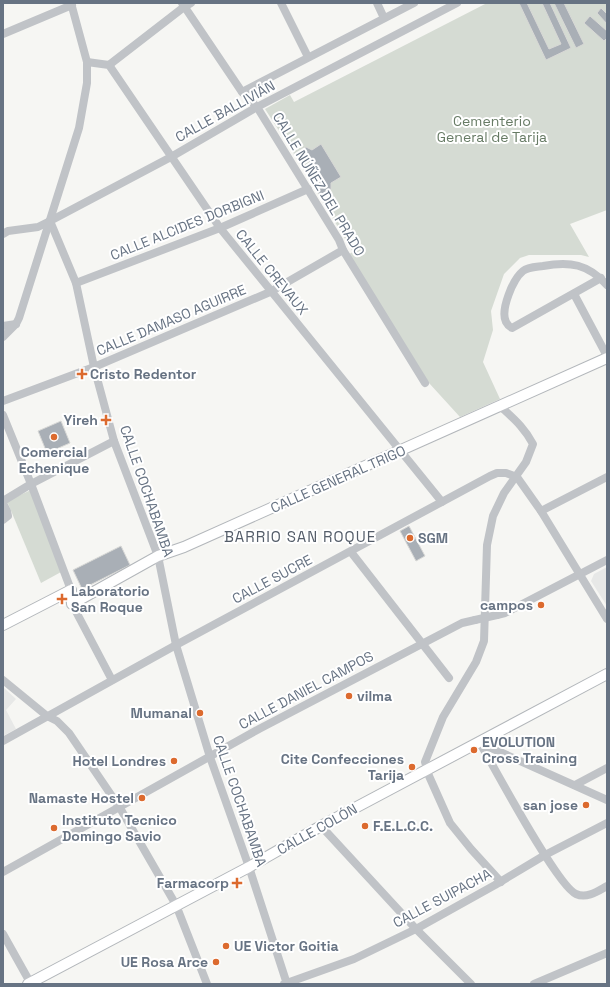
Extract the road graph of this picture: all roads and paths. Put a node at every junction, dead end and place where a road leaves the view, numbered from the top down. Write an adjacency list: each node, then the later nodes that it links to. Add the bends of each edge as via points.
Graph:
1 (281, 3): 9 (street)
2 (377, 3): 7 (street)
3 (414, 3): 7 (street, CALLE BALLIVIÁN)
4 (457, 3): 13 (street, CALLE BALLIVIÁN)
5 (71, 4): 8 (street); 10 (street)
6 (186, 4): 11 (street); 12 (street, CALLE NÚÑEZ DEL PRADO)
7 (384, 18): 9 (street, CALLE BALLIVIÁN)
8 (3, 34)
9 (308, 57): 12 (street, CALLE BALLIVIÁN)
10 (87, 62): 11 (street); 16 (street, via 87,83 79,128)
11 (109, 65): 14 (street, CALLE CREVAUX)
12 (242, 92): 13 (street, CALLE NÚÑEZ DEL PRADO)
13 (257, 107): 14 (street, CALLE BALLIVIÁN); 15 (street, CALLE NÚÑEZ DEL PRADO)
14 (171, 156): 16 (street, CALLE BALLIVIÁN); 17 (street, CALLE CREVAUX)
15 (308, 189): 17 (street, CALLE ALCIDES DORBIGNI); 19 (street, CALLE NÚÑEZ DEL PRADO)
16 (50, 222): 18 (street, CALLE BALLIVIÁN); 21 (street, CALLE COCHABAMBA); 25 (street)
17 (220, 228): 21 (street, CALLE ALCIDES DORBIGNI); 23 (street, CALLE CREVAUX)
18 (3, 234)
19 (343, 250): 23 (street, CALLE DAMASO AGUIRRE); 30 (street, CALLE NÚÑEZ DEL PRADO)
20 (601, 278): 22 (street); 24 (street); 24 (street, via 582,266 571,264 528,268 516,280 508,296 504,317 506,323 512,328)
21 (76, 283): 29 (street, CALLE COCHABAMBA)
22 (607, 285)
23 (270, 292): 29 (street, CALLE DAMASO AGUIRRE); 35 (street, CALLE CREVAUX)
24 (574, 294): 28 (street)
25 (16, 324): 26 (street); 27 (street)
26 (3, 326)
27 (3, 337)
28 (607, 357): 32 (main road, CALLE GENERAL TRIGO)
29 (94, 366): 31 (street, CALLE DAMASO AGUIRRE); 34 (street, CALLE COCHABAMBA)
30 (425, 383)
31 (3, 401)
32 (500, 406): 35 (main road, CALLE GENERAL TRIGO); 36 (street, via 519,423 533,444 526,462)
33 (3, 415): 38 (street)
34 (114, 441): 38 (street); 44 (street, CALLE COCHABAMBA)
35 (400, 451): 40 (street, CALLE CREVAUX); 44 (main road, CALLE GENERAL TRIGO, via 184,547)
36 (516, 477): 40 (street, CALLE SUCRE, via 497,473); 41 (street); 62 (street, via 504,493 493,516 487,545 484,641 476,662 443,717 425,762)
37 (607, 477): 41 (street)
38 (32, 484): 39 (street); 47 (street)
39 (3, 502): 42 (street, via 8,516)
40 (442, 502): 43 (street, CALLE SUCRE)
41 (541, 511): 46 (street)
42 (3, 520)
43 (351, 552): 51 (street); 52 (street, CALLE SUCRE)
44 (158, 556): 48 (main road, CALLE GENERAL TRIGO); 52 (street, CALLE COCHABAMBA)
45 (607, 560): 46 (street, CALLE DANIEL CAMPOS)
46 (580, 574): 49 (street); 51 (street, CALLE DANIEL CAMPOS, bridge, via 505,613 462,623)
47 (71, 590): 48 (main road); 50 (main road)
48 (72, 604): 56 (street)
49 (607, 619)
50 (3, 625)
51 (422, 644): 54 (street); 60 (street, CALLE DANIEL CAMPOS)
52 (176, 645): 56 (street, CALLE SUCRE); 60 (street, CALLE COCHABAMBA)
53 (607, 674): 59 (main road, CALLE COLÓN)
54 (448, 678)
55 (3, 680): 57 (street)
56 (112, 680): 57 (street, CALLE SUCRE)
57 (46, 716): 58 (street, CALLE SUCRE); 65 (street, via 57,721 69,733)
58 (3, 741)
59 (480, 743): 62 (main road, CALLE COLÓN); 63 (street); 68 (street)
60 (210, 757): 65 (street, CALLE DANIEL CAMPOS); 69 (street, CALLE COCHABAMBA)
61 (607, 768): 63 (street)
62 (427, 770): 67 (main road, CALLE COLÓN); 71 (street, via 450,823)
63 (576, 785): 64 (street)
64 (607, 800)
65 (120, 808): 70 (street, CALLE DANIEL CAMPOS); 73 (street)
66 (607, 823): 68 (street, CALLE SUIPACHA)
67 (322, 826): 69 (main road, CALLE COLÓN); 74 (street)
68 (545, 855): 71 (street, CALLE SUIPACHA); 72 (street, via 566,886 575,894 583,896)
69 (249, 867): 73 (main road, CALLE COLÓN); 79 (street, CALLE COCHABAMBA)
70 (3, 872)
71 (501, 882): 74 (street, CALLE SUIPACHA)
72 (607, 886)
73 (176, 905): 77 (main road, CALLE COLÓN); 78 (street)
74 (416, 929): 79 (street, CALLE SUIPACHA, via 354,959); 80 (street)
75 (3, 934): 77 (street)
76 (607, 954): 81 (street)
77 (30, 984)
78 (207, 984)
79 (286, 984)
80 (471, 984)
81 (534, 984)

